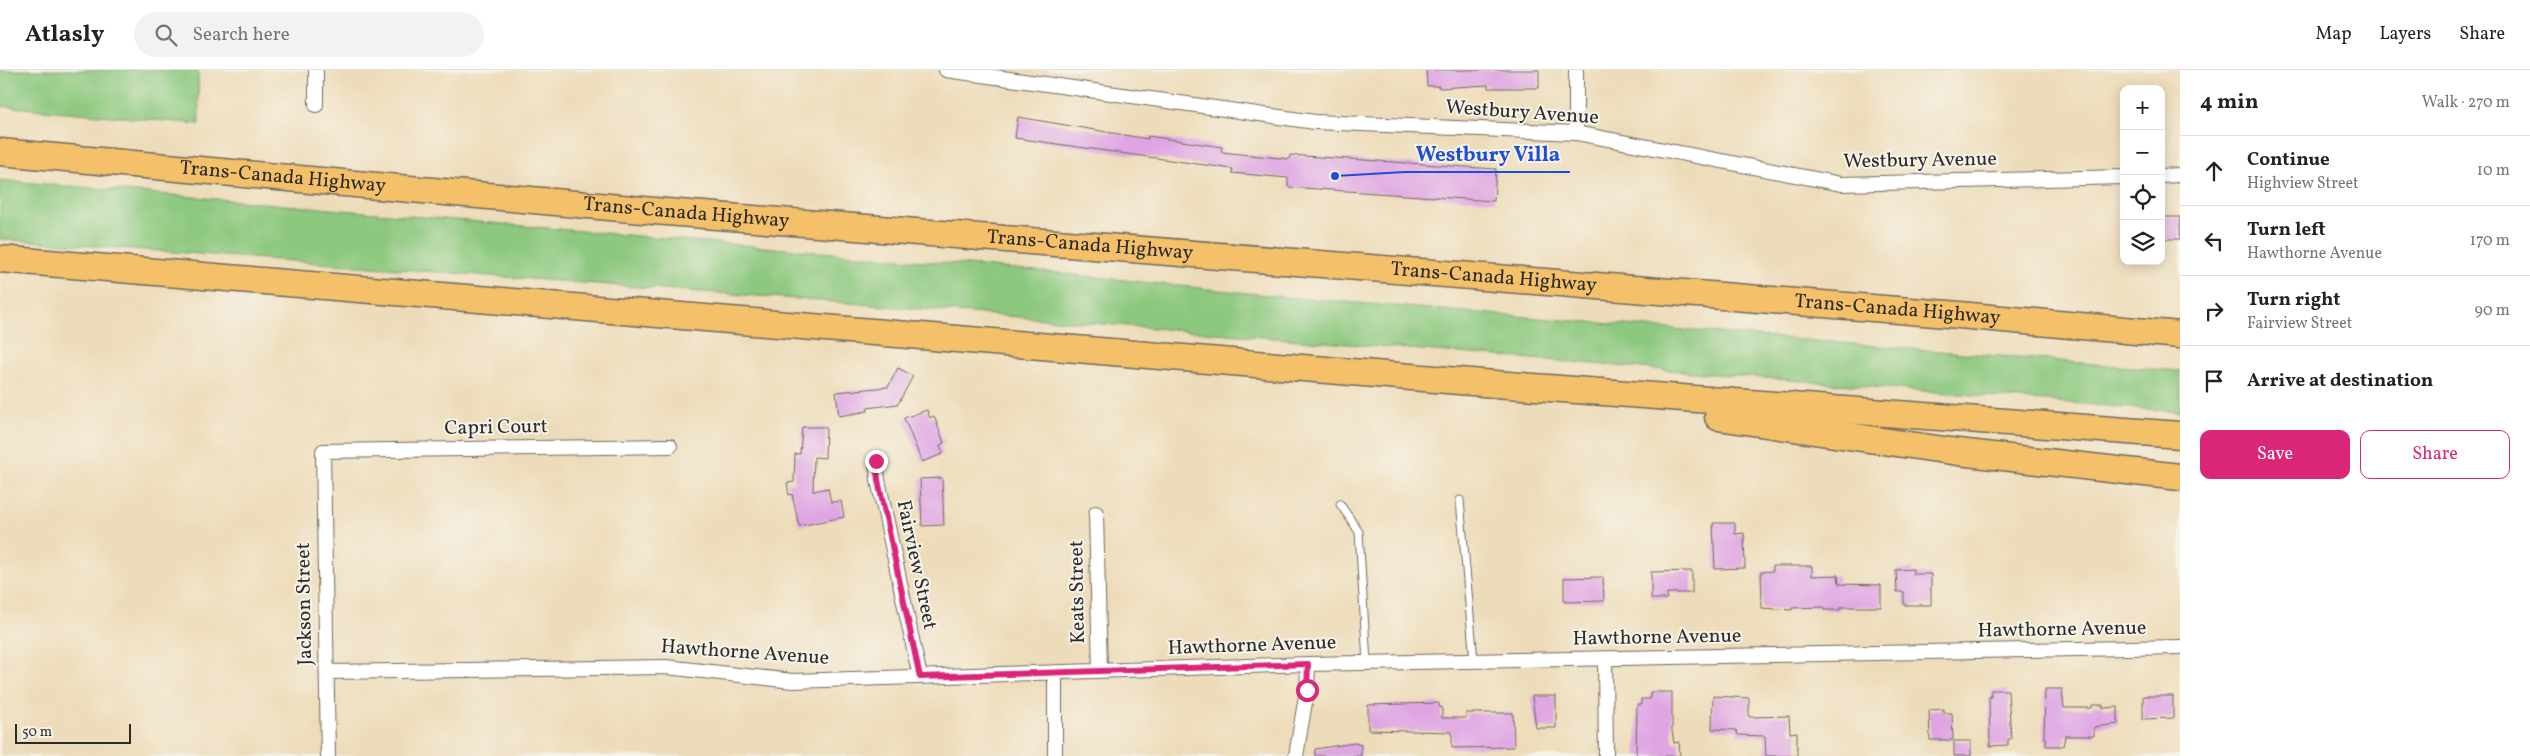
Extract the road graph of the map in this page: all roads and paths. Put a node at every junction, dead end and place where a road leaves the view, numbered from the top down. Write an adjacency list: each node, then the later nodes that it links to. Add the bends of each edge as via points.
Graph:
1 (316, 70): 4 (street)
2 (946, 70): 5 (street, Westbury Avenue, via 1315,122)
3 (1576, 70): 5 (street)
4 (316, 105)
5 (1576, 133): 9 (street, Westbury Avenue, via 1841,184)
6 (0, 152): 11 (highway, Trans-Canada Highway, via 654,211)
7 (2180, 175): 8 (street)
8 (2165, 176)
9 (2120, 177)
10 (0, 259): 14 (highway)
11 (1948, 314): 12 (highway); 13 (highway, Trans-Canada Highway)
12 (2180, 318)
13 (2180, 335)
14 (1495, 384): 15 (highway); 19 (highway, via 1958,452)
15 (2180, 435)
16 (670, 446): 17 (street, Capri Court)
17 (323, 451): 29 (street, Jackson Street)
18 (876, 461): 31 (street, Fairview Street)
19 (2180, 477)
20 (1460, 500): 25 (lane)
21 (1340, 504): 26 (lane, via 1359,532)
22 (1096, 513): 28 (street, Keats Street)
23 (2180, 647): 24 (street, Hawthorne Avenue)
24 (1605, 660): 25 (street, Hawthorne Avenue); 35 (street)
25 (1474, 662): 26 (street, Hawthorne Avenue)
26 (1367, 663): 27 (street, Hawthorne Avenue)
27 (1308, 664): 28 (street, Hawthorne Avenue); 34 (street)
28 (1100, 671): 30 (street, Hawthorne Avenue)
29 (327, 672): 31 (street, Hawthorne Avenue, via 666,667 793,681); 32 (street, Jackson Street)
30 (1056, 672): 31 (street, Hawthorne Avenue); 33 (street)
31 (920, 677)
32 (328, 756)
33 (1055, 756)
34 (1296, 756)
35 (1606, 756)

